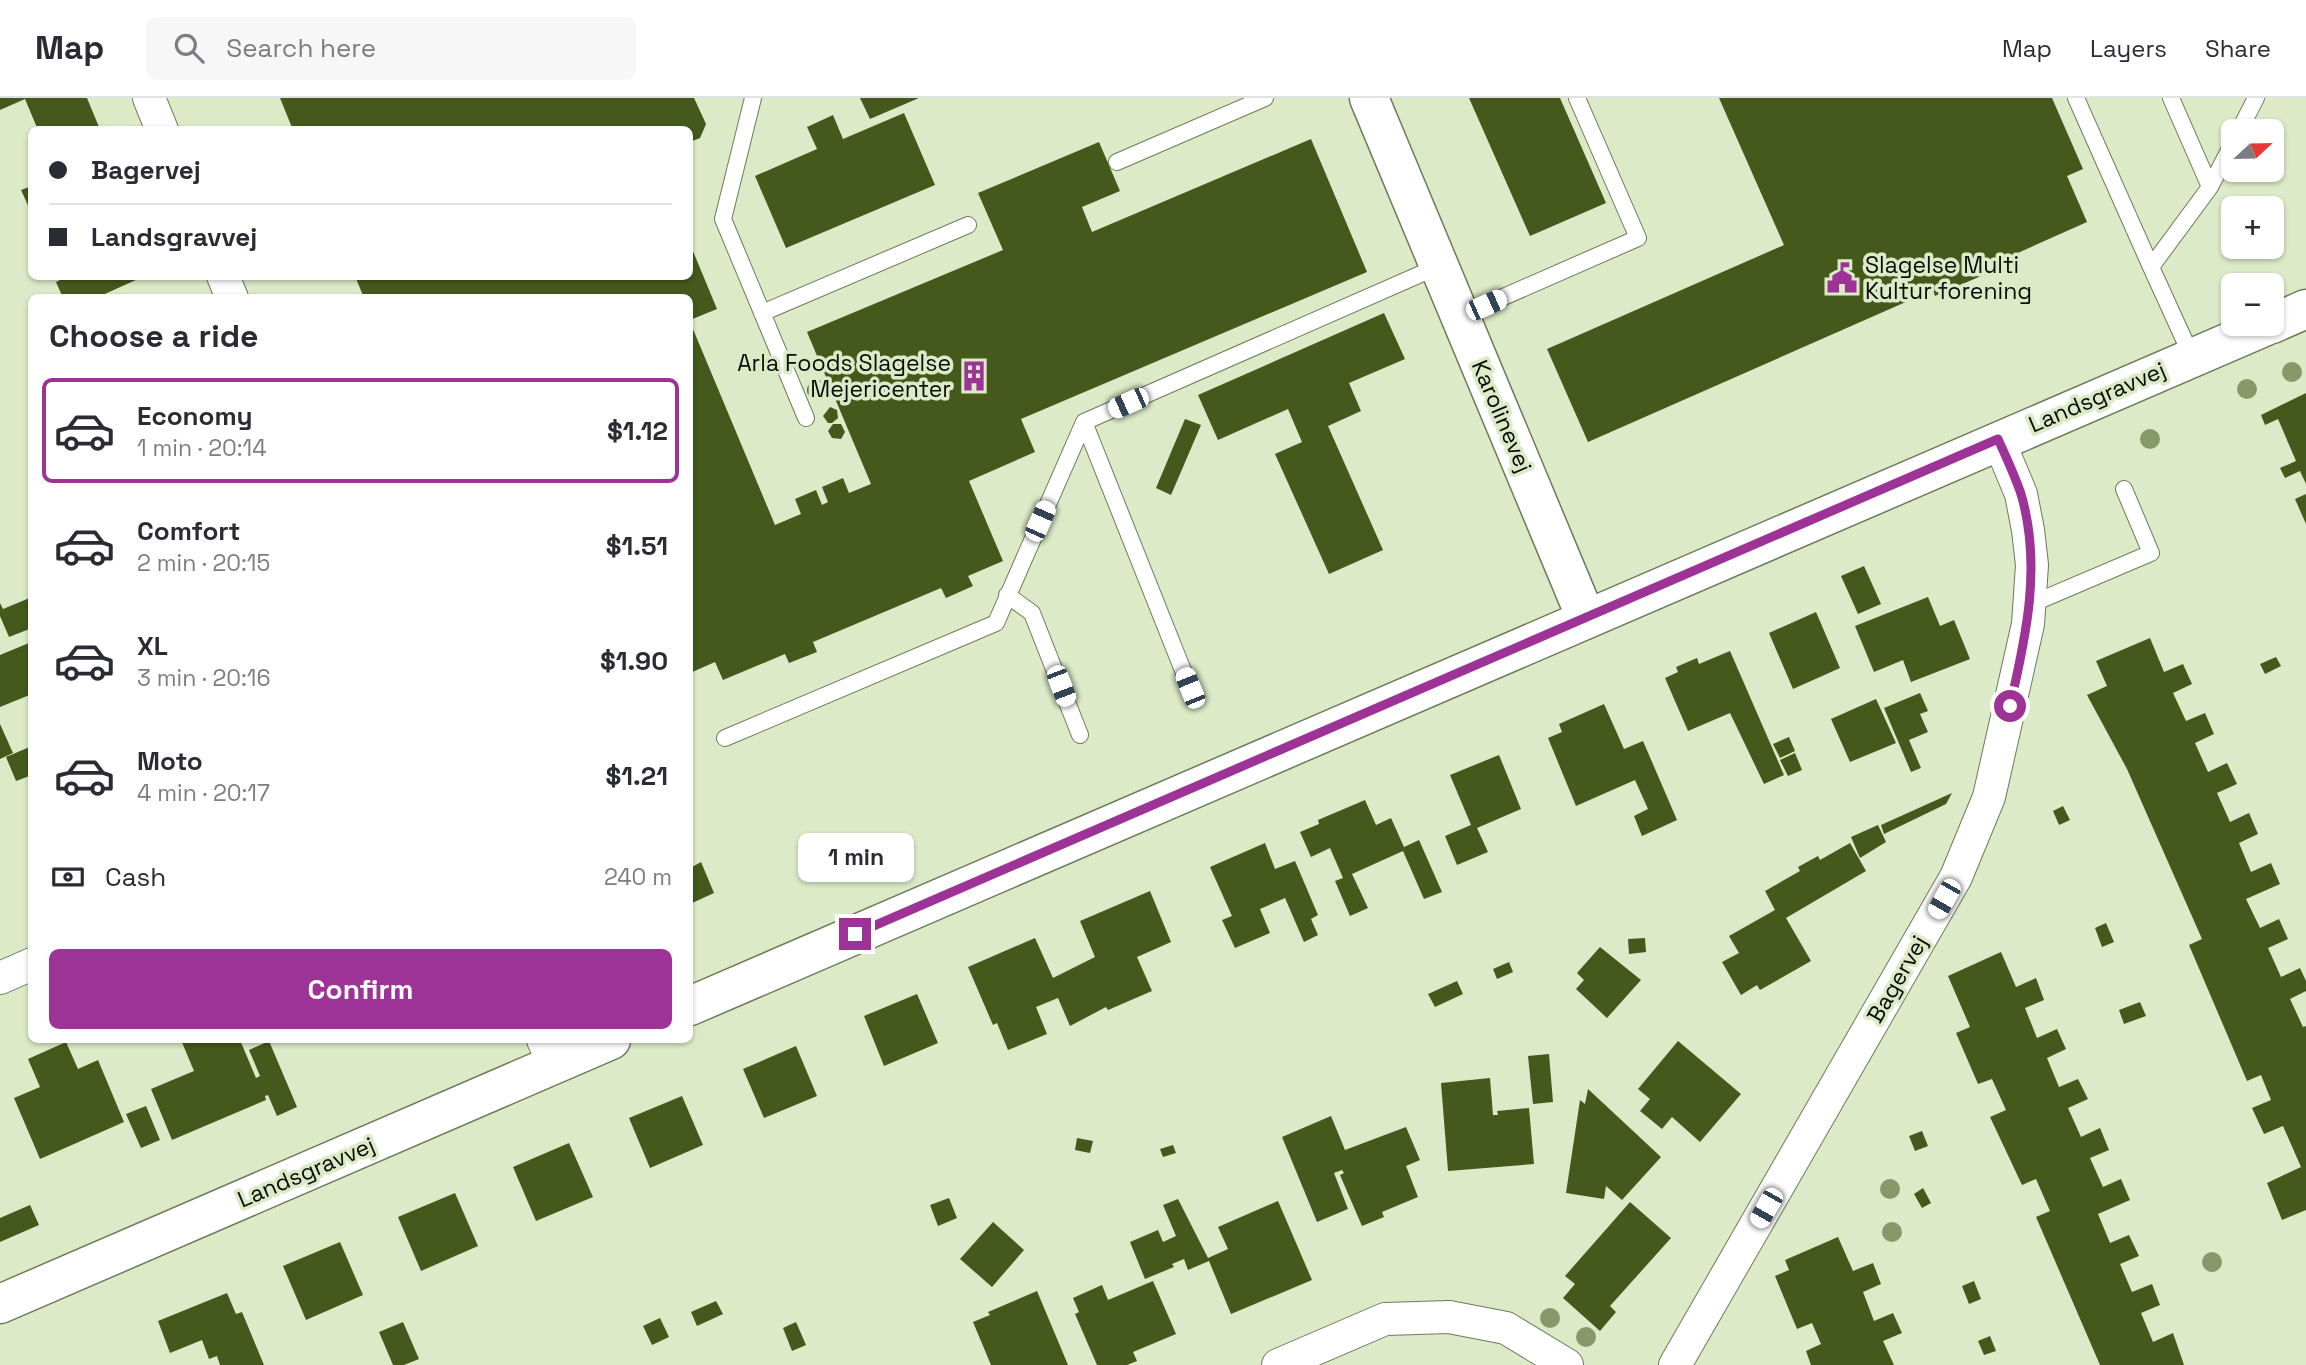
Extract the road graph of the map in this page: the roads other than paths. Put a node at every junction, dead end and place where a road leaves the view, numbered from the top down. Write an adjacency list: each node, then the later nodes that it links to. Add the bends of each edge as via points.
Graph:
1 (149, 98): 10 (street)
2 (753, 98): 18 (lane, via 723,219)
3 (1265, 98): 11 (lane)
4 (1369, 98): 15 (street, Karolinevej)
5 (1577, 98): 19 (lane, via 1638,238)
6 (2076, 98): 16 (lane)
7 (2171, 98): 13 (lane)
8 (2256, 98): 9 (lane)
9 (2245, 119)
10 (160, 126)
11 (1117, 162)
12 (2221, 166): 13 (lane)
13 (2210, 187): 16 (lane)
14 (968, 225): 18 (lane)
15 (1439, 266): 19 (street, Karolinevej); 24 (lane)
16 (2151, 267): 22 (lane)
17 (2306, 309): 20 (street, Landsgravvej)
18 (762, 313): 23 (lane)
19 (1460, 316): 29 (street, Karolinevej)
20 (2284, 318)
21 (2242, 336): 22 (street, Landsgravvej)
22 (2192, 357): 25 (street, Landsgravvej)
23 (806, 418)
24 (1084, 422): 27 (lane); 30 (lane)
25 (1998, 439): 28 (street, Bagervej, via 2021,494 2028,530 2032,565); 29 (street, Landsgravvej)
26 (2124, 489): 28 (lane, via 2151,553)
27 (1007, 595): 31 (lane, via 1032,613); 32 (lane, via 996,623)
28 (2029, 605): 41 (street, Bagervej, via 1989,797 1956,877)
29 (1586, 618): 35 (street, Landsgravvej)
30 (1190, 688)
31 (1080, 735)
32 (725, 738)
33 (28, 966): 34 (street)
34 (0, 978)
35 (693, 1005)
36 (595, 1043): 37 (street, Landsgravvej)
37 (548, 1052): 38 (street, Landsgravvej)
38 (0, 1304)
39 (1278, 1365): 40 (street, via 1385,1319 1449,1317 1506,1328)
40 (1567, 1365)
41 (1675, 1365)

